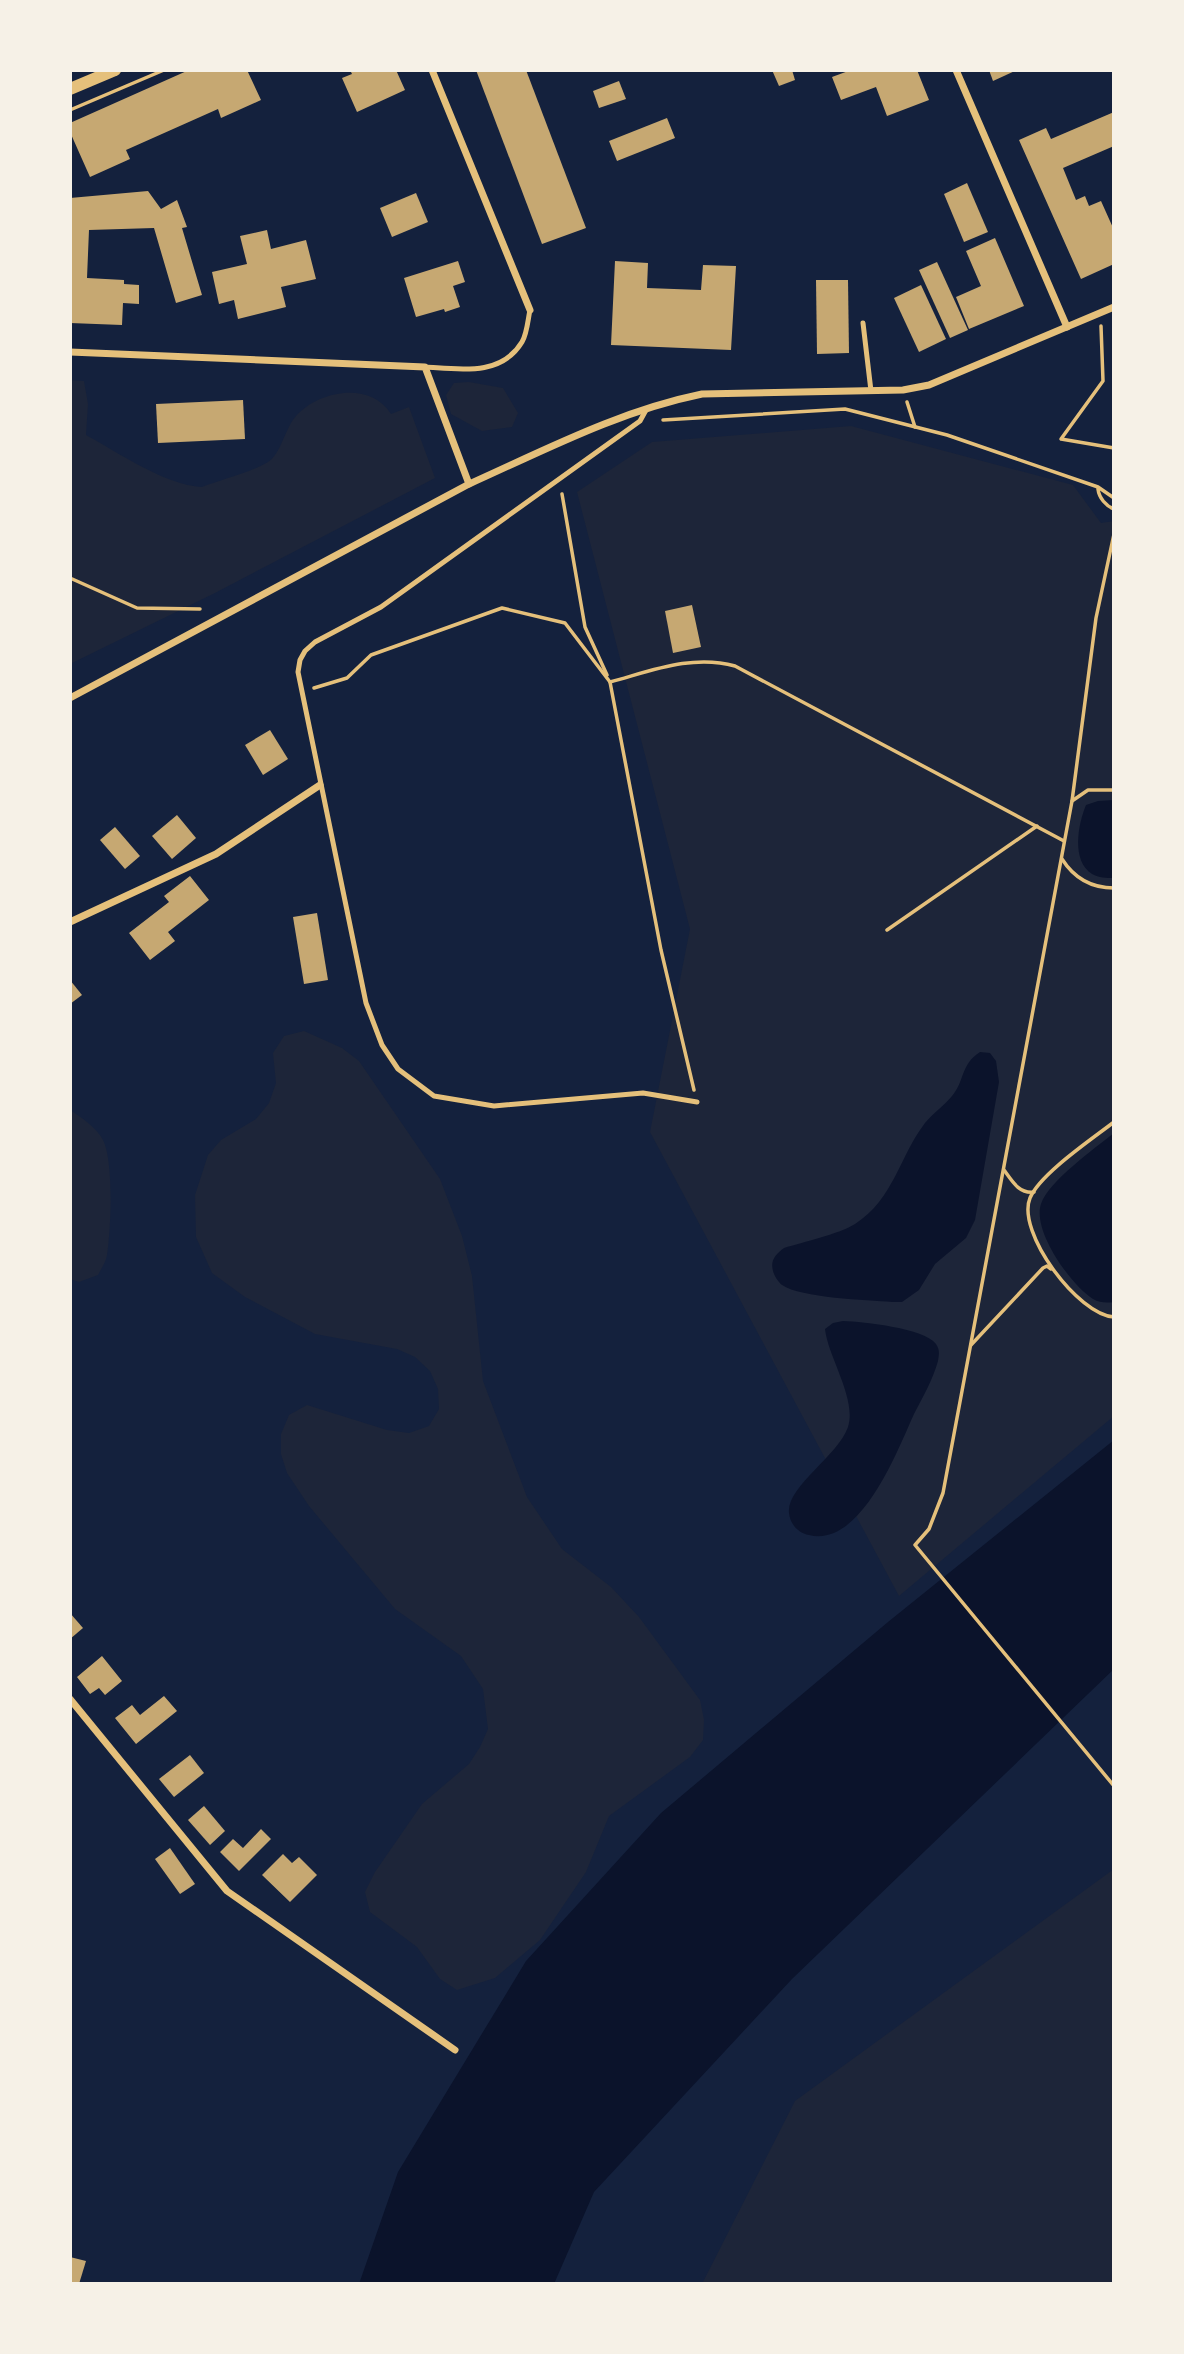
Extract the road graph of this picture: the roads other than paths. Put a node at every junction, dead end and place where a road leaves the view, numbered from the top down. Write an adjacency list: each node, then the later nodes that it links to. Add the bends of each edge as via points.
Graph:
1 (115, 70): 4 (street)
2 (432, 70): 6 (street)
3 (956, 70): 8 (street)
4 (70, 89)
5 (1114, 307): 8 (street)
6 (530, 310): 10 (lane, via 523,341 503,362 474,370)
7 (863, 323): 11 (lane)
8 (1067, 327): 11 (street, via 929,385)
9 (70, 352): 10 (street)
10 (425, 367): 13 (street)
11 (871, 391): 12 (street, via 702,394)
12 (648, 407): 13 (street); 15 (lane, via 640,421 381,607 305,650 298,671)
13 (469, 484): 14 (street)
14 (70, 698)
15 (320, 785): 16 (street, via 216,855); 17 (lane, via 366,1003 382,1045 398,1069 434,1096 494,1106 643,1093)
16 (70, 922)
17 (697, 1102)
18 (70, 1699): 19 (street, via 227,1891)
19 (455, 2050)

